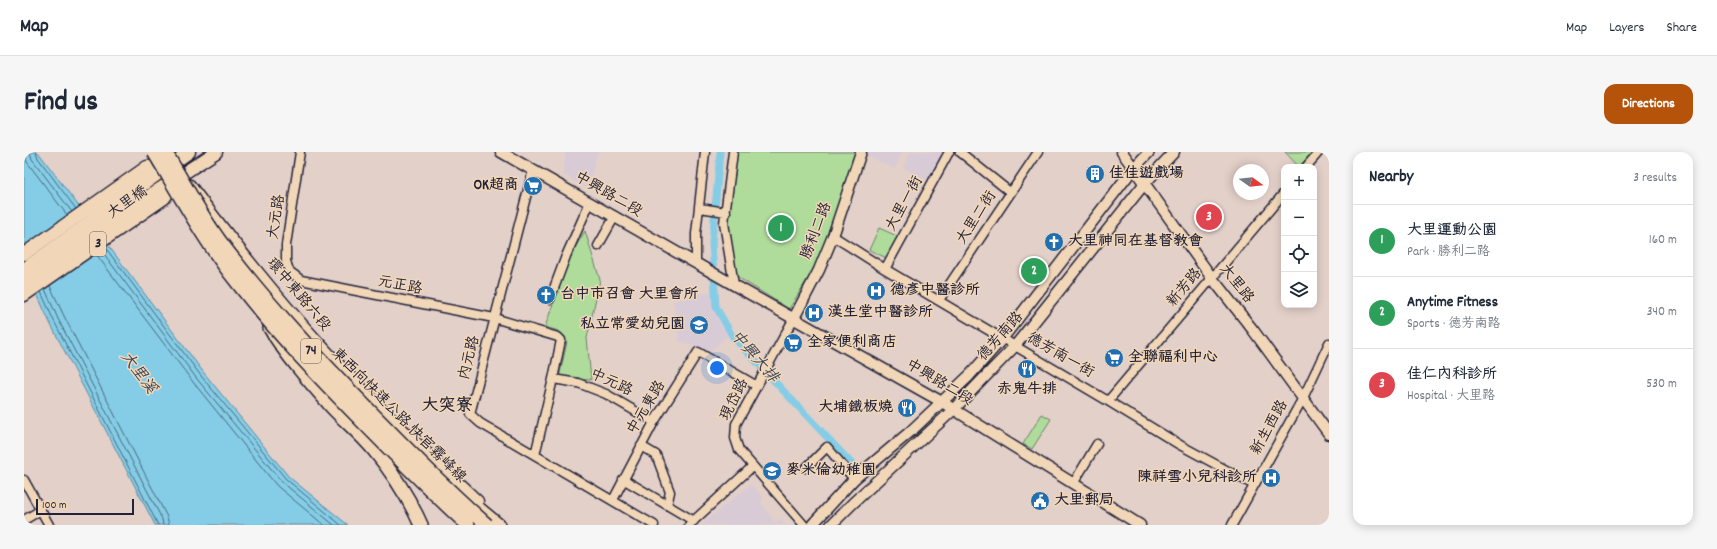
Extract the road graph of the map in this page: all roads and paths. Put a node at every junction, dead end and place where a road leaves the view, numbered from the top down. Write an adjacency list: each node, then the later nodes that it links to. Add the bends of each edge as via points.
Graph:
1 (154, 152): 44 (highway, 東西向快速公路 快官霧峰線 / 74, bridge, via 236,281)
2 (158, 152): 18 (street)
3 (165, 152): 44 (highway, 東西向快速公路 快官霧峰線 / 74, bridge, via 218,239)
4 (189, 152): 18 (main road, 3)
5 (216, 152): 22 (main road, 3)
6 (300, 152): 38 (street, 大元路, via 286,245 286,262 289,271)
7 (501, 152): 21 (street, 中興路二段)
8 (705, 152): 28 (street)
9 (733, 152): 29 (street)
10 (861, 152): 31 (street, 勝利二路)
11 (949, 152): 36 (street, 大里一街)
12 (960, 152): 25 (street)
13 (1038, 152): 25 (street, 大里二街)
14 (1122, 152): 20 (street, 大里路)
15 (1149, 152): 20 (street, 德芳南路)
16 (1174, 152): 23 (street, 德芳南路)
17 (1319, 152): 19 (street)
18 (165, 164): 22 (street); 33 (main road, 大里橋 / 3, via 147,167); 35 (main road, 大里橋 / 3)
19 (1309, 164)
20 (1133, 169): 23 (street, 大里路); 47 (street, 德芳南路)
21 (533, 170): 27 (street, 中興路二段); 45 (street, 內元路)
22 (180, 177): 24 (main road, 3); 76 (street, via 199,206 215,242 239,278 333,384 441,491); 79 (street, 環中東路六段, via 320,345 385,413)
23 (1145, 183): 37 (street, 大里路); 49 (street, 德芳南路)
24 (168, 188): 39 (main road, 大里橋 / 3, via 108,223); 41 (main road, 大里橋 / 3, via 164,198)
25 (1010, 192): 43 (street, 大里二街)
26 (1281, 197): 37 (street, 新芳路)
27 (590, 202): 30 (street, 中興路二段); 42 (street)
28 (700, 208): 29 (street); 34 (street, via 696,234)
29 (726, 212): 40 (street, via 724,223)
30 (615, 216): 32 (street); 34 (street, 中興路二段)
31 (833, 236): 36 (street, 德芳南一街); 46 (street, 勝利二路)
32 (598, 246)
33 (24, 254)
34 (698, 264): 40 (street, 中興路二段)
35 (24, 269)
36 (885, 269): 43 (street, 德芳南一街)
37 (1212, 278): 52 (street, 大里路); 53 (street, 新芳路)
38 (301, 280): 45 (street, 元正路)
39 (24, 282)
40 (734, 286): 46 (street, 中興路二段)
41 (24, 295)
42 (550, 299)
43 (939, 300): 47 (street, 德芳南一街)
44 (263, 305): 74 (highway, 74, bridge, via 280,344 333,407 369,444 403,491); 75 (highway, 東西向快速公路 快官霧峰線 / 74, bridge, via 298,355 435,496); 77 (highway, 東西向快速公路 快官霧峰線 / 74, bridge, via 445,487); 78 (highway, bridge, via 291,318 412,448)
45 (494, 318): 50 (street, 元正路, via 561,340); 60 (street, 內元路, via 470,414 480,423)
46 (794, 318): 51 (street, 現岱路); 54 (street, 中興路二段)
47 (1002, 339): 49 (street, 德芳南一街); 54 (street, 德芳南路)
48 (1329, 343): 52 (street, 新生西路)
49 (1015, 346): 53 (street, 德芳南一街); 55 (street, 德芳南路)
50 (554, 379): 56 (street, 中元路, via 578,383 606,394); 60 (street)
51 (757, 386): 56 (street, 中元東路, via 698,352); 61 (street, 現岱路, via 735,430 739,450)
52 (1303, 398): 57 (street, 大里路); 67 (street, 新生西路)
53 (1108, 401): 67 (street, 德芳南一街, via 1180,445)
54 (942, 402): 55 (street, 中興路二段); 65 (street, 德芳南路)
55 (954, 409): 66 (street, 中興路二段); 83 (street, 德芳南路)
56 (654, 422): 59 (street, 中元東路)
57 (1329, 434)
58 (1097, 444): 66 (street)
59 (641, 446): 63 (street, 中元東路); 69 (street, via 656,455 670,492)
60 (535, 455): 68 (street, 內元路)
61 (753, 466): 72 (street); 81 (street, 現岱路)
62 (806, 468): 65 (street, via 827,448)
63 (623, 479): 68 (street, 中元東路); 69 (street)
64 (24, 480): 70 (street)
65 (854, 480): 82 (street, 德芳南路)
66 (1073, 484): 84 (street, 中興路二段)
67 (1254, 485): 85 (street, 新生西路)
68 (613, 500): 80 (street, 內元路)
69 (667, 504): 72 (street)
70 (40, 510): 71 (street); 73 (street)
71 (24, 520)
72 (692, 523)
73 (49, 525)
74 (421, 525)
75 (468, 525)
76 (480, 525)
77 (487, 525)
78 (498, 525)
79 (505, 525)
80 (654, 525)
81 (804, 525)
82 (812, 525)
83 (831, 525)
84 (1140, 525)
85 (1232, 525)

